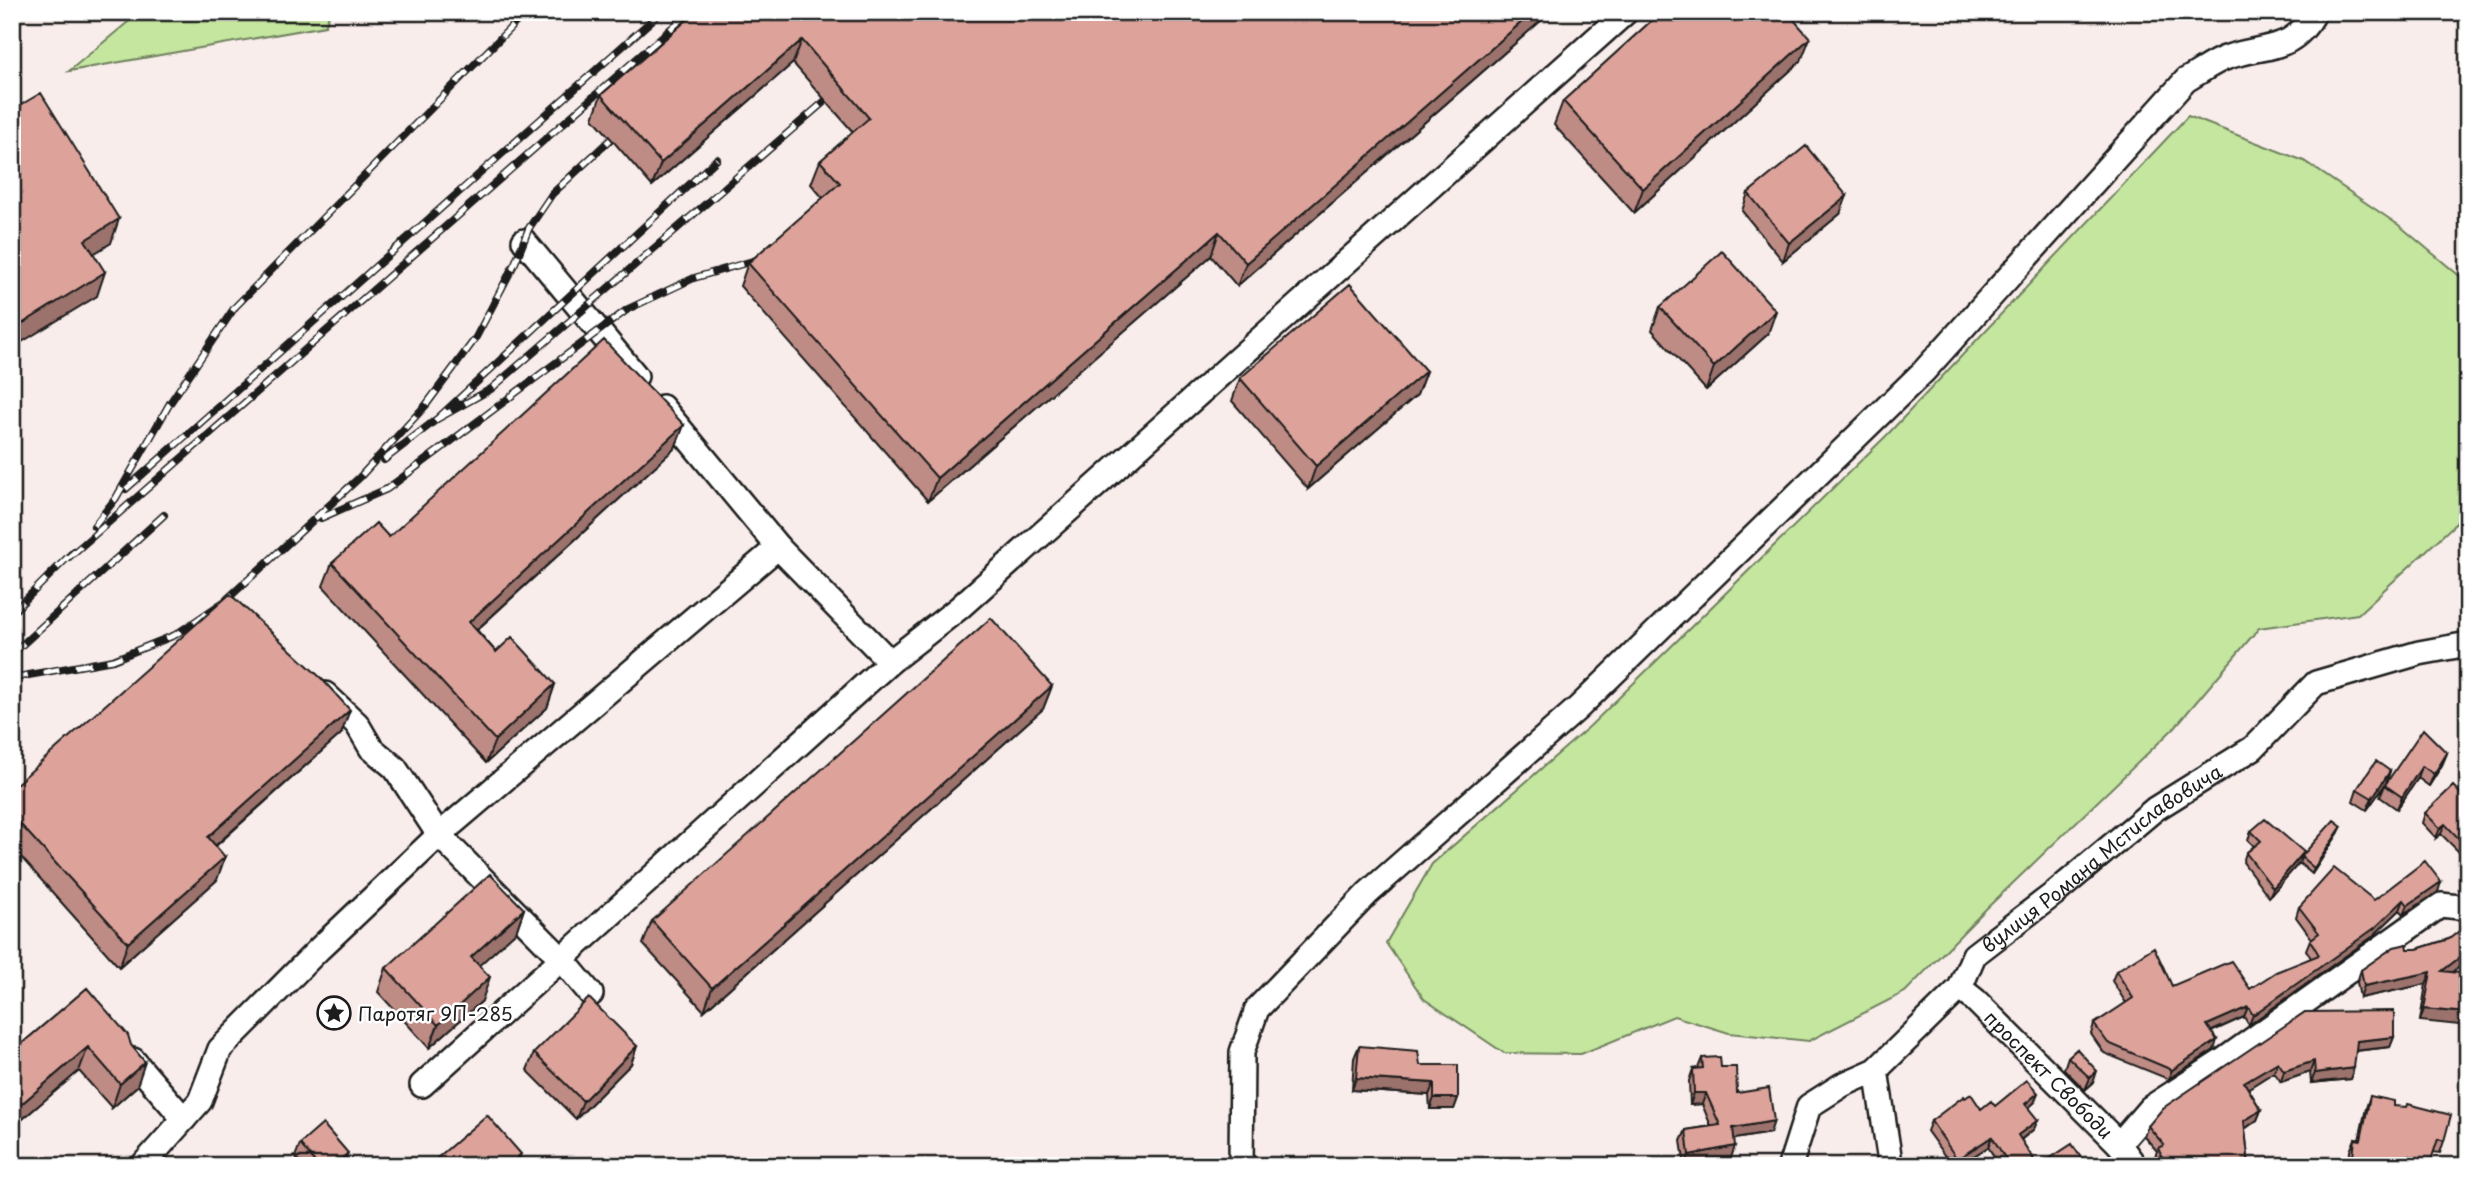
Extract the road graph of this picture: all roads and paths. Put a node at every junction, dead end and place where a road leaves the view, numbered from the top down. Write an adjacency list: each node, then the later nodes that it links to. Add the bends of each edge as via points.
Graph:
1 (1626, 12): 6 (street, via 959,608)
2 (2315, 12): 20 (street, via 2304,33 2277,46 2226,57 2186,80 1924,371 1578,708 1368,892 1257,1009 1242,1052)
3 (524, 241): 4 (street)
4 (778, 547): 6 (street); 8 (street)
5 (2468, 644): 11 (street, вулиця Романа Мстиславовича, via 2316,683 2253,748 2155,809 1974,955)
6 (890, 662): 10 (street)
7 (306, 677): 8 (street, via 357,724 372,748 395,768)
8 (439, 835): 10 (street); 16 (street, via 220,1049 200,1101)
9 (2468, 908): 17 (street, via 2441,905 2150,1108)
10 (560, 957): 12 (street); 15 (street)
11 (1960, 988): 14 (street, вулиця Романа Мстиславовича); 17 (street, проспект Свободи)
12 (591, 994)
13 (133, 1060): 16 (street)
14 (1876, 1070): 18 (street); 21 (street, вулиця Романа Мстиславовича, via 1809,1106)
15 (422, 1085)
16 (184, 1119): 19 (street)
17 (2119, 1144): 22 (street, проспект Свободи)
18 (1889, 1155)
19 (149, 1158)
20 (1241, 1166)
21 (1790, 1166)
22 (2135, 1166)

